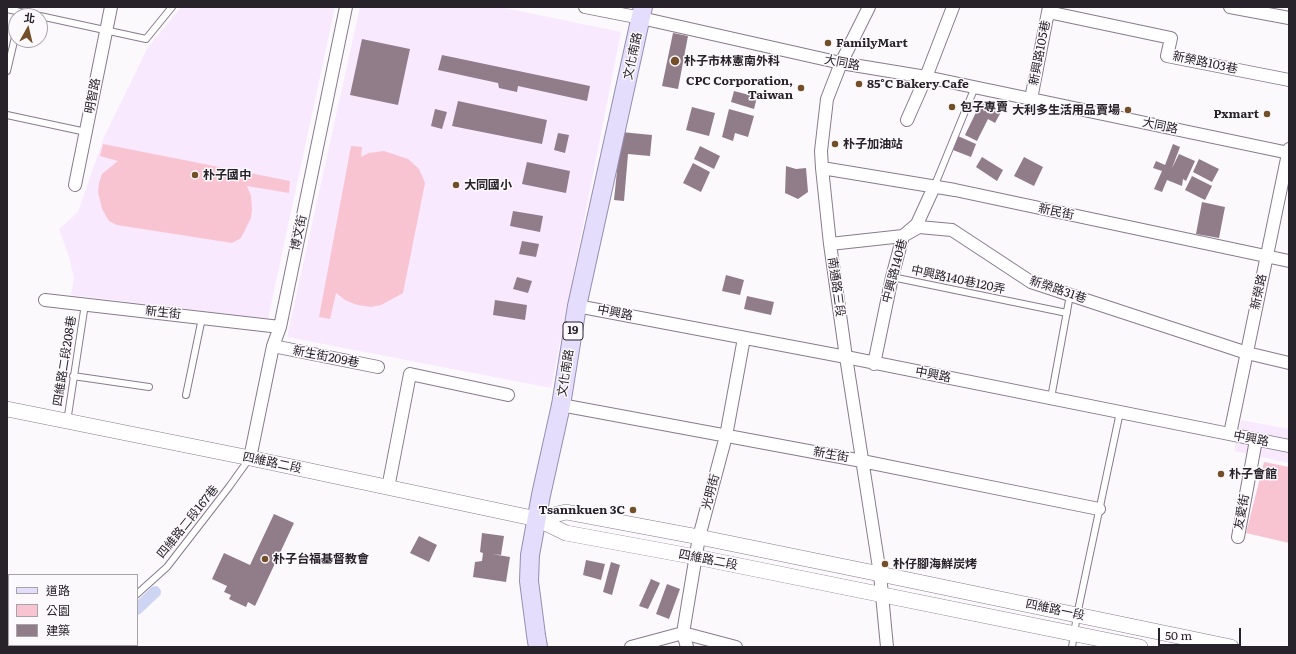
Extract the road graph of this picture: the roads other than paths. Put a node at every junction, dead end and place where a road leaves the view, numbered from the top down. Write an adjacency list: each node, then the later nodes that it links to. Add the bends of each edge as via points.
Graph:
1 (110, 7): 12 (street, 明智路)
2 (172, 7): 12 (lane, via 146,39)
3 (346, 7): 38 (street, 博文街)
4 (585, 7): 9 (street, 大同路)
5 (869, 7): 14 (street, 南通路三段)
6 (953, 7): 16 (street)
7 (1230, 7): 11 (street)
8 (1048, 9): 17 (street, 新榮路103巷, via 1171,38 1167,56); 19 (street, 新興路105巷)
9 (642, 13): 14 (street, 大同路); 35 (main road, 文化南路 / 19)
10 (48, 18): 12 (lane)
11 (1289, 18)
12 (106, 30): 22 (street, 明智路)
13 (12, 48): 15 (lane)
14 (841, 63): 16 (street, 大同路); 24 (street, 南通路三段, via 827,99 821,151)
15 (7, 71)
16 (926, 77): 18 (street, 大同路); 21 (street)
17 (1289, 80)
18 (975, 87): 19 (street, 大同路); 26 (lane)
19 (1031, 99): 23 (street, 大同路)
20 (7, 115): 22 (lane)
21 (907, 120)
22 (86, 132): 25 (street, 明智路)
23 (1289, 152): 29 (street, 新榮路)
24 (822, 168): 26 (street, 新民街); 28 (street, 南通路三段)
25 (75, 185)
26 (934, 187): 27 (street, 中興路140巷, via 917,224); 29 (street, 新民街)
27 (903, 236): 28 (street, 新榮路31巷); 31 (street, 中興路140巷); 32 (street, 新榮路31巷, via 919,227 952,230 1031,282)
28 (830, 244): 42 (street, 南通路三段)
29 (1267, 256): 30 (street, 新民街); 41 (street, 新榮路)
30 (1289, 261)
31 (892, 277): 36 (lane, 中興路140巷120弄); 44 (street, 中興路140巷)
32 (1070, 295): 36 (lane); 41 (street, 新榮路31巷)
33 (45, 300): 34 (street, 新生街)
34 (85, 304): 37 (street, 新生街); 46 (lane, 四維路二段208巷)
35 (577, 306): 39 (street, 中興路); 51 (main road, 文化南路 / 19)
36 (1066, 313): 50 (lane)
37 (202, 318): 38 (street, 新生街); 48 (lane)
38 (280, 327): 40 (street, 博文街)
39 (744, 338): 42 (street, 中興路); 56 (street, 光明街)
40 (273, 346): 45 (street, 新生街209巷); 59 (street, 博文街)
41 (1247, 353): 43 (street, 新榮路31巷); 55 (street, 新榮路)
42 (846, 357): 44 (street, 中興路); 60 (street, 南通路三段)
43 (1289, 363)
44 (874, 364): 50 (street, 中興路)
45 (378, 367)
46 (73, 376): 47 (lane); 54 (lane, 四維路二段208巷)
47 (149, 387)
48 (186, 395)
49 (508, 395): 61 (street, via 410,374)
50 (1051, 398): 53 (street, 中興路)
51 (561, 405): 56 (street, 新生街); 63 (main road, 文化南路 / 19)
52 (7, 409): 54 (street, 四維路二段)
53 (1120, 412): 55 (street, 中興路); 62 (lane)
54 (67, 422): 59 (street, 四維路二段)
55 (1230, 434): 57 (street, 中興路)
56 (726, 436): 60 (street, 新生街); 64 (street, 光明街)
57 (1256, 440): 58 (street, 中興路); 65 (street, 友愛街)
58 (1289, 446)
59 (250, 458): 61 (street, 四維路二段); 68 (lane, 四維路二段167巷, via 166,567)
60 (862, 461): 62 (street, 新生街); 67 (street, 南通路三段)
61 (388, 488): 63 (street, 四維路二段)
62 (1099, 509): 70 (lane)
63 (537, 519): 64 (street, 四維路二段, via 566,512); 66 (street, 四維路二段, via 566,533); 73 (main road, 文化南路 / 19, via 530,555 529,581)
64 (699, 537): 66 (street, 光明街); 67 (street, 四維路二段)
65 (1238, 537)
66 (696, 557): 69 (street, 四維路二段); 71 (street, 光明街)
67 (880, 574): 69 (street, 南通路三段); 70 (street, 四維路一段)
68 (138, 593)
69 (882, 595): 72 (street, 四維路一段); 77 (street)
70 (1077, 615): 72 (lane); 79 (street, 四維路一段)
71 (683, 634): 74 (street); 75 (street, 光明街); 76 (street)
72 (1073, 640): 78 (street, 四維路一段)
73 (538, 647)
74 (631, 647)
75 (687, 647)
76 (736, 647)
77 (887, 647)
78 (1140, 647)
79 (1231, 647)

